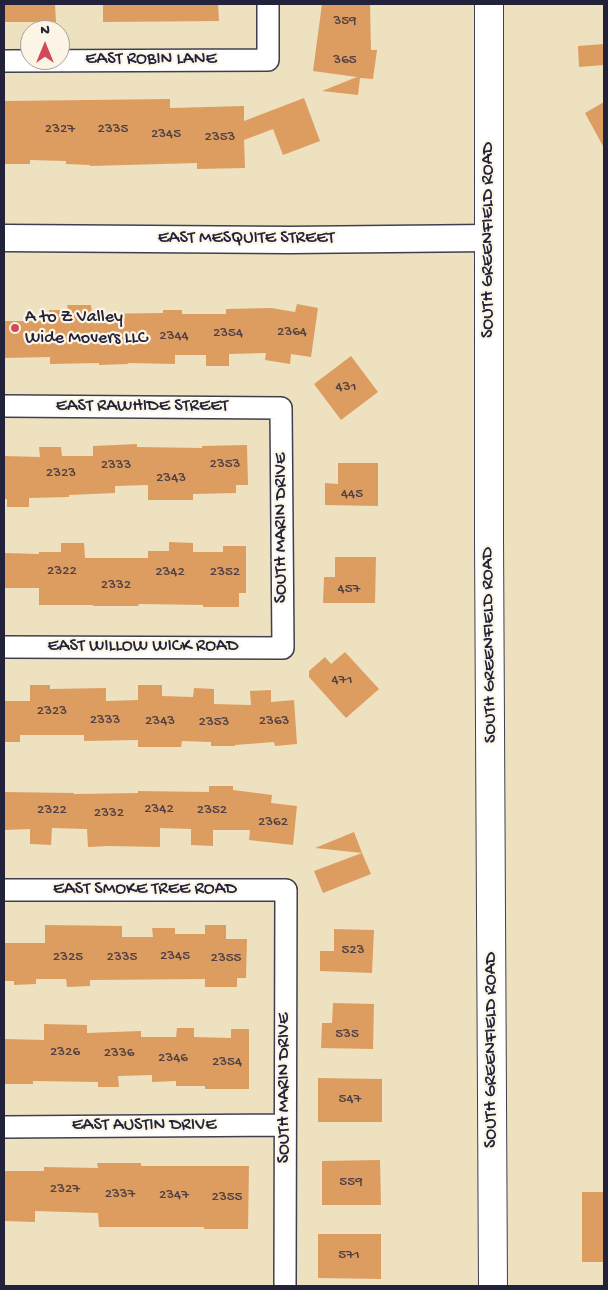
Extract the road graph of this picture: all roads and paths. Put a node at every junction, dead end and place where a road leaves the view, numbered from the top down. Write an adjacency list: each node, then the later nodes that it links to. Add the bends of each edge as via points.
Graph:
1 (268, 4): 3 (street, EAST ROBIN LANE, via 268,60)
2 (489, 4): 5 (main road, SOUTH GREENFIELD ROAD)
3 (4, 61)
4 (4, 238): 5 (street, EAST MESQUITE STREET)
5 (489, 238): 15 (main road, SOUTH GREENFIELD ROAD)
6 (4, 406): 7 (street, EAST RAWHIDE STREET)
7 (281, 408): 9 (street, SOUTH MARIN DRIVE)
8 (4, 647): 9 (street, EAST WILLOW WICK ROAD)
9 (283, 648)
10 (4, 890): 11 (street, EAST SMOKE TREE ROAD)
11 (286, 890): 12 (street, SOUTH MARIN DRIVE)
12 (285, 1125): 13 (street, EAST AUSTIN DRIVE); 14 (street, SOUTH MARIN DRIVE)
13 (4, 1127)
14 (285, 1286)
15 (493, 1286)

